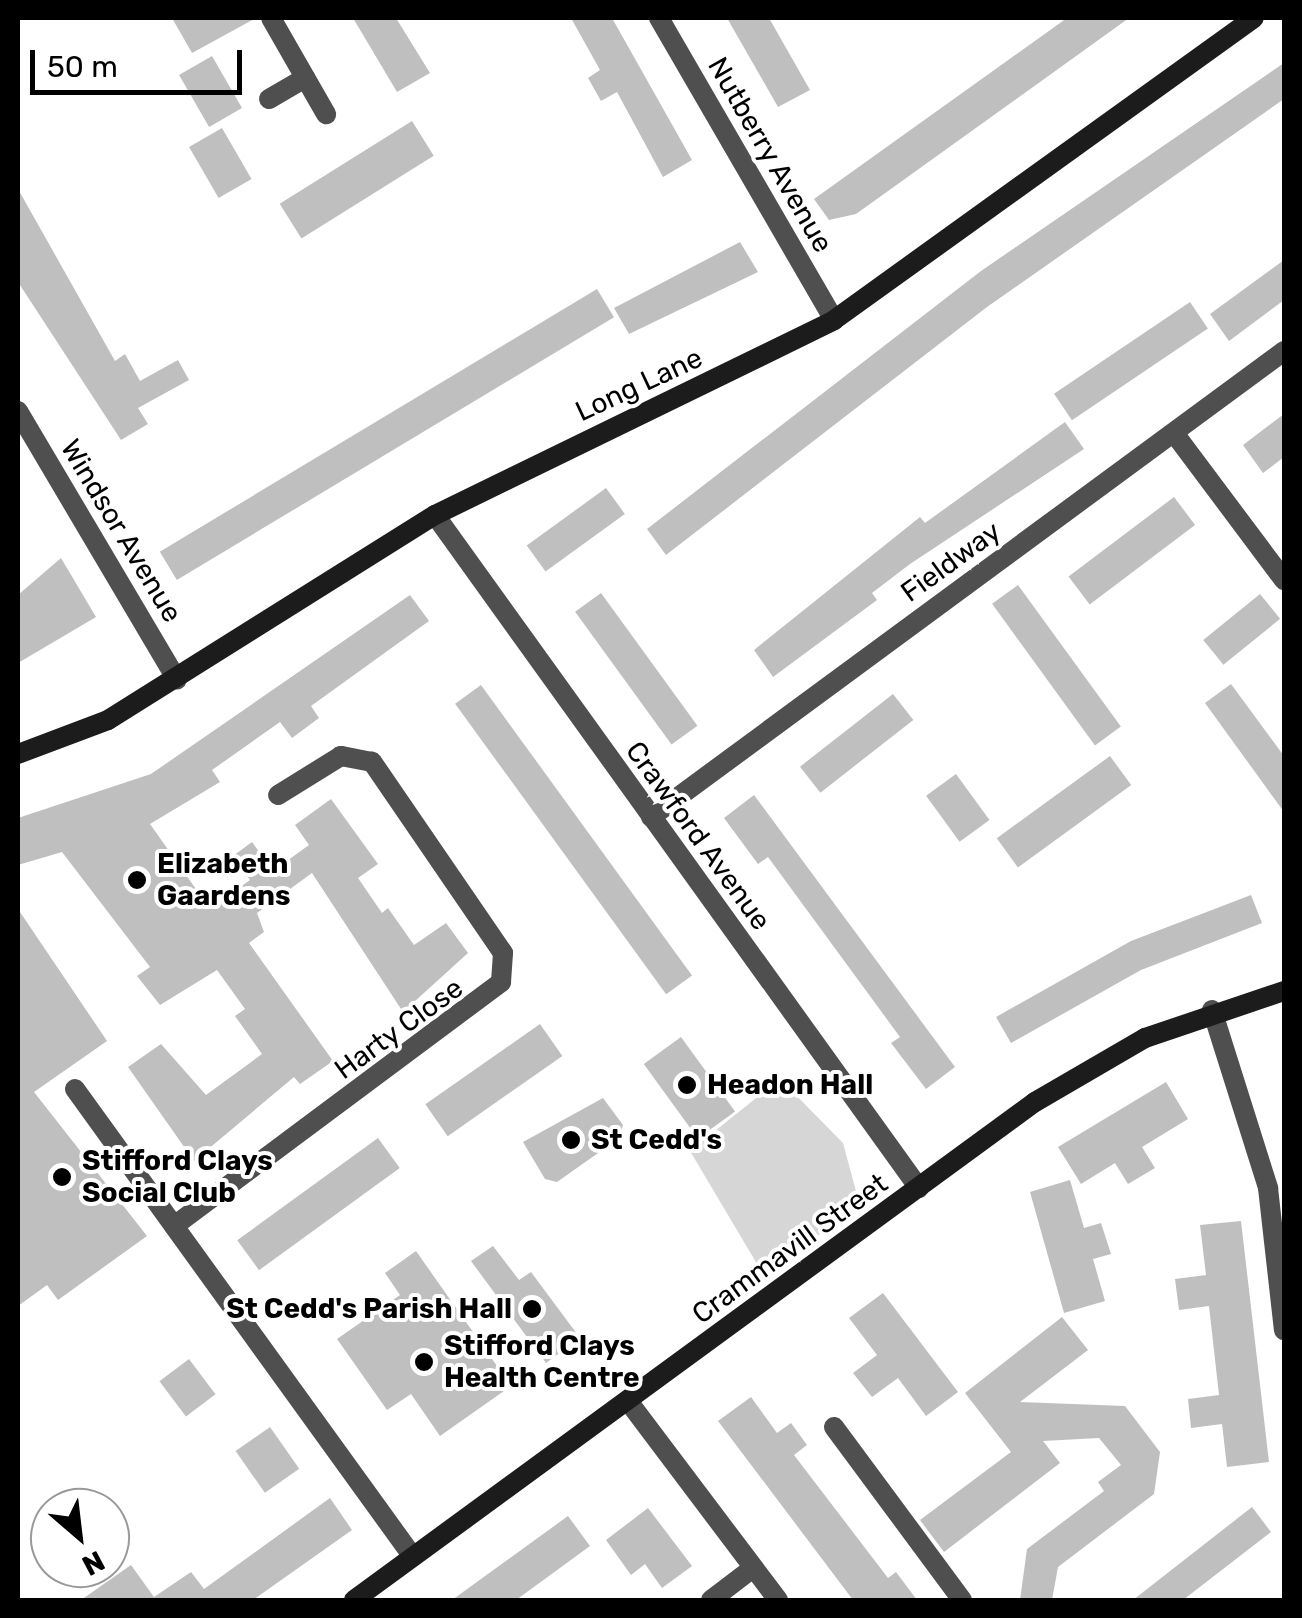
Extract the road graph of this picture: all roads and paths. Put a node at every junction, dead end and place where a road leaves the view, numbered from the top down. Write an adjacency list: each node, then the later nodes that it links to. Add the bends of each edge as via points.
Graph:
1 (271, 18): 4 (street)
2 (659, 18): 7 (street, Nutberry Avenue)
3 (1254, 18): 7 (street, Long Lane)
4 (306, 78): 5 (street); 6 (street)
5 (270, 99)
6 (326, 114)
7 (834, 320): 11 (street, Long Lane)
8 (1284, 351): 10 (street, Fieldway)
9 (18, 411): 13 (street, Windsor Avenue)
10 (1174, 433): 12 (street); 16 (street, Fieldway)
11 (435, 515): 13 (street, Long Lane); 16 (street, Crawford Avenue)
12 (1284, 580)
13 (178, 680): 14 (street, Long Lane, via 108,720)
14 (18, 754)
15 (278, 794): 21 (street, Harty Close, via 341,756 372,762 503,953 501,982)
16 (651, 818): 20 (street, Crawford Avenue)
17 (1284, 991): 18 (street, Crammavill Street)
18 (1212, 1010): 20 (street, Crammavill Street, via 1083,1070); 22 (street, via 1268,1188)
19 (74, 1089): 21 (street)
20 (919, 1188): 23 (street, Crammavill Street)
21 (174, 1226): 25 (street)
22 (1284, 1330)
23 (628, 1401): 25 (street, Crammavill Street); 26 (street)
24 (834, 1427): 30 (street)
25 (413, 1558): 27 (street, Crammavill Street)
26 (754, 1568): 28 (street); 29 (street)
27 (354, 1600)
28 (711, 1600)
29 (778, 1600)
30 (962, 1600)

